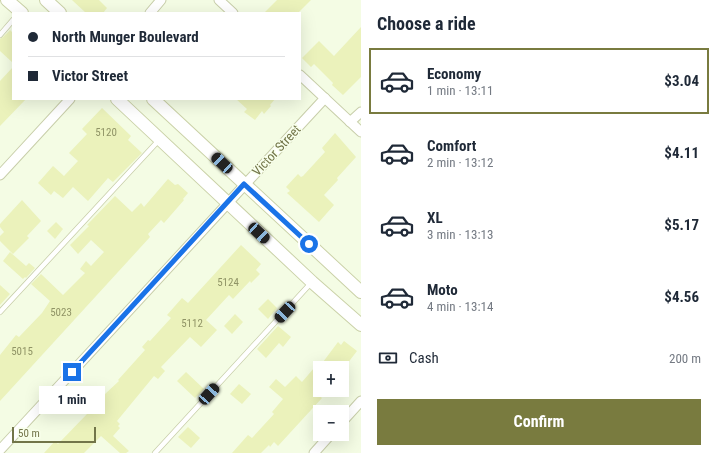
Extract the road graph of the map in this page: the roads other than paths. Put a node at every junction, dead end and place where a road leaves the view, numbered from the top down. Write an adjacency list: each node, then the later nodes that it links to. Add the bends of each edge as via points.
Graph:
1 (7, 0): 5 (main road)
2 (46, 0): 6 (main road)
3 (162, 0): 7 (street)
4 (225, 2): 8 (street)
5 (17, 12)
6 (59, 12)
7 (151, 12)
8 (232, 12)
9 (12, 22): 10 (lane)
10 (0, 35)
11 (301, 76): 12 (street)
12 (325, 98): 17 (street); 21 (street, Victor Street)
13 (69, 100): 20 (street)
14 (118, 100): 19 (main road)
15 (154, 100): 21 (main road)
16 (361, 112): 17 (street)
17 (350, 122): 18 (street)
18 (361, 132)
19 (160, 139): 22 (main road); 25 (lane)
20 (0, 175)
21 (244, 184): 22 (street, Victor Street); 24 (main road)
22 (227, 203): 23 (main road); 30 (street, Victor Street)
23 (312, 282): 26 (main road); 31 (lane)
24 (361, 292)
25 (0, 312)
26 (361, 324)
27 (361, 401): 28 (street)
28 (349, 414)
29 (325, 441): 32 (street)
30 (0, 450)
31 (155, 453)
32 (314, 453)

